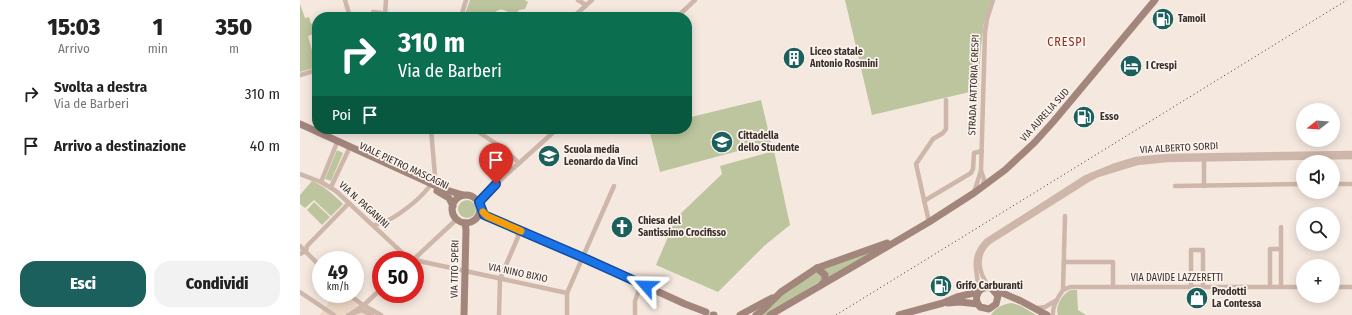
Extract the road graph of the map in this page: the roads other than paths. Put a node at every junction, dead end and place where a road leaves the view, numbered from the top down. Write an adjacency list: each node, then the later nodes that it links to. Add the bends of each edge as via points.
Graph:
1 (345, 0): 10 (street)
2 (386, 0): 11 (street)
3 (466, 0): 12 (street)
4 (578, 0): 9 (street)
5 (592, 0): 9 (street)
6 (695, 0): 14 (street)
7 (993, 0): 27 (street, STRADA FATTORIA CRESPI, via 984,32)
8 (1155, 0): 34 (main road, VIA AURELIA SUD, via 1053,122 1014,162)
9 (586, 5): 13 (street)
10 (349, 12)
11 (385, 12)
12 (462, 12)
13 (578, 12)
14 (682, 12)
15 (312, 71): 16 (street)
16 (300, 75)
17 (946, 100): 44 (street, via 946,129 933,139 916,164)
18 (300, 124): 20 (main road, VIALE PIETRO MASCAGNI)
19 (300, 129): 25 (main road, VIALE PIETRO MASCAGNI)
20 (312, 130)
21 (321, 134): 38 (main road, VIALE PIETRO MASCAGNI)
22 (431, 134): 38 (street, via 435,176)
23 (482, 134): 31 (street)
24 (551, 134): 31 (street)
25 (336, 145): 26 (main road, VIALE PIETRO MASCAGNI); 33 (street)
26 (348, 151): 38 (main road, VIALE PIETRO MASCAGNI); 42 (street)
27 (982, 151): 34 (street, STRADA FATTORIA CRESPI, via 981,171); 44 (street, via 974,153 972,172)
28 (1352, 153): 81 (street, VIA ALBERTO SORDI, via 1168,156 1136,159 1113,166 1086,177 986,241 978,250 976,260)
29 (1352, 157): 30 (street, VIA ALBERTO SORDI)
30 (1204, 159): 41 (street); 79 (street, VIA ALBERTO SORDI, via 1137,163 1098,175 1073,189 986,246 979,262 982,276)
31 (519, 162): 46 (street, via 485,195)
32 (300, 174): 33 (street, VIA N. PAGANINI)
33 (321, 182): 42 (street, VIA N. PAGANINI)
34 (984, 182): 50 (main road, VIA AURELIA SUD, via 974,193)
35 (1296, 184): 41 (street)
36 (1340, 184): 37 (street)
37 (1352, 184)
38 (431, 186): 43 (main road, VIALE PIETRO MASCAGNI); 47 (main road, VIALE PIETRO MASCAGNI, via 448,197); 52 (street, via 416,202 386,221)
39 (614, 186): 63 (street)
40 (1175, 186): 41 (street)
41 (1204, 186)
42 (331, 187): 45 (street, VIA N. PAGANINI)
43 (463, 195): 46 (main road, via 470,195); 47 (main road)
44 (924, 201): 50 (street)
45 (349, 203): 52 (street, VIA N. PAGANINI); 58 (street)
46 (480, 204): 51 (main road, via 480,214 472,222); 54 (main road, via 483,214)
47 (453, 206): 49 (main road, via 453,214)
48 (1066, 216): 65 (street)
49 (457, 219): 51 (main road); 60 (street)
50 (929, 222): 55 (main road, VIA AURELIA SUD)
51 (465, 223): 67 (main road, VIA TITO SPERI)
52 (373, 225): 59 (street, VIA N. PAGANINI)
53 (1281, 228): 57 (street)
54 (517, 229): 63 (main road); 68 (street, via 518,237)
55 (904, 236): 66 (main road); 70 (main road)
56 (300, 246): 58 (street)
57 (1281, 249): 74 (street, via 1270,249); 75 (street)
58 (306, 251): 61 (street); 62 (street)
59 (403, 251)
60 (423, 251)
61 (300, 254)
62 (312, 257)
63 (584, 258): 69 (main road); 83 (street)
64 (424, 262): 67 (street, VIA NINO BIXIO)
65 (1064, 262): 71 (street, via 1113,262); 80 (street)
66 (817, 268): 70 (main road, via 824,275); 84 (main road)
67 (465, 271): 68 (street, VIA NINO BIXIO); 104 (main road, VIA TITO SPERI)
68 (500, 279): 83 (street, VIA NINO BIXIO); 105 (street)
69 (641, 284): 91 (main road); 107 (street)
70 (822, 284): 111 (main road)
71 (1113, 287): 72 (street, VIA DAVIDE LAZZERETTI); 80 (street, VIA DAVIDE LAZZERETTI, via 1070,287)
72 (1191, 287): 73 (street, VIA DAVIDE LAZZERETTI); 73 (street, via 1191,250 1203,250)
73 (1203, 287): 74 (street, VIA DAVIDE LAZZERETTI)
74 (1270, 287): 75 (street, VIA DAVIDE LAZZERETTI)
75 (1281, 287): 76 (street, VIA DAVIDE LAZZERETTI)
76 (1296, 287)
77 (1340, 287): 78 (street)
78 (1352, 287)
79 (992, 289): 81 (main road, via 984,288); 87 (main road); 95 (main road, via 998,296)
80 (1063, 290): 86 (street)
81 (979, 291): 90 (main road); 94 (main road, via 976,298)
82 (300, 292): 102 (street)
83 (567, 293): 106 (street)
84 (776, 296): 109 (main road); 110 (main road)
85 (371, 298): 92 (street); 98 (street)
86 (1056, 300): 93 (street); 101 (street)
87 (1021, 301): 95 (main road, via 1006,301); 96 (main road)
88 (354, 303): 99 (street)
89 (360, 303): 92 (street)
90 (943, 303): 94 (main road, via 960,302); 97 (main road)
91 (686, 304): 100 (main road); 108 (main road)
92 (363, 305): 98 (street); 99 (street)
93 (1049, 305): 96 (street); 101 (street)
94 (979, 306): 95 (main road, via 985,309); 113 (main road)
95 (994, 307): 114 (main road)
96 (1035, 308): 101 (main road)
97 (920, 312): 112 (main road)
98 (372, 313): 99 (street, via 362,310); 103 (street)
99 (350, 314)
100 (709, 314)
101 (1050, 314)
102 (334, 315)
103 (381, 315)
104 (464, 315)
105 (499, 315)
106 (567, 315)
107 (635, 315)
108 (695, 315)
109 (740, 315)
110 (756, 315)
111 (770, 315)
112 (899, 315)
113 (982, 315)
114 (988, 315)

